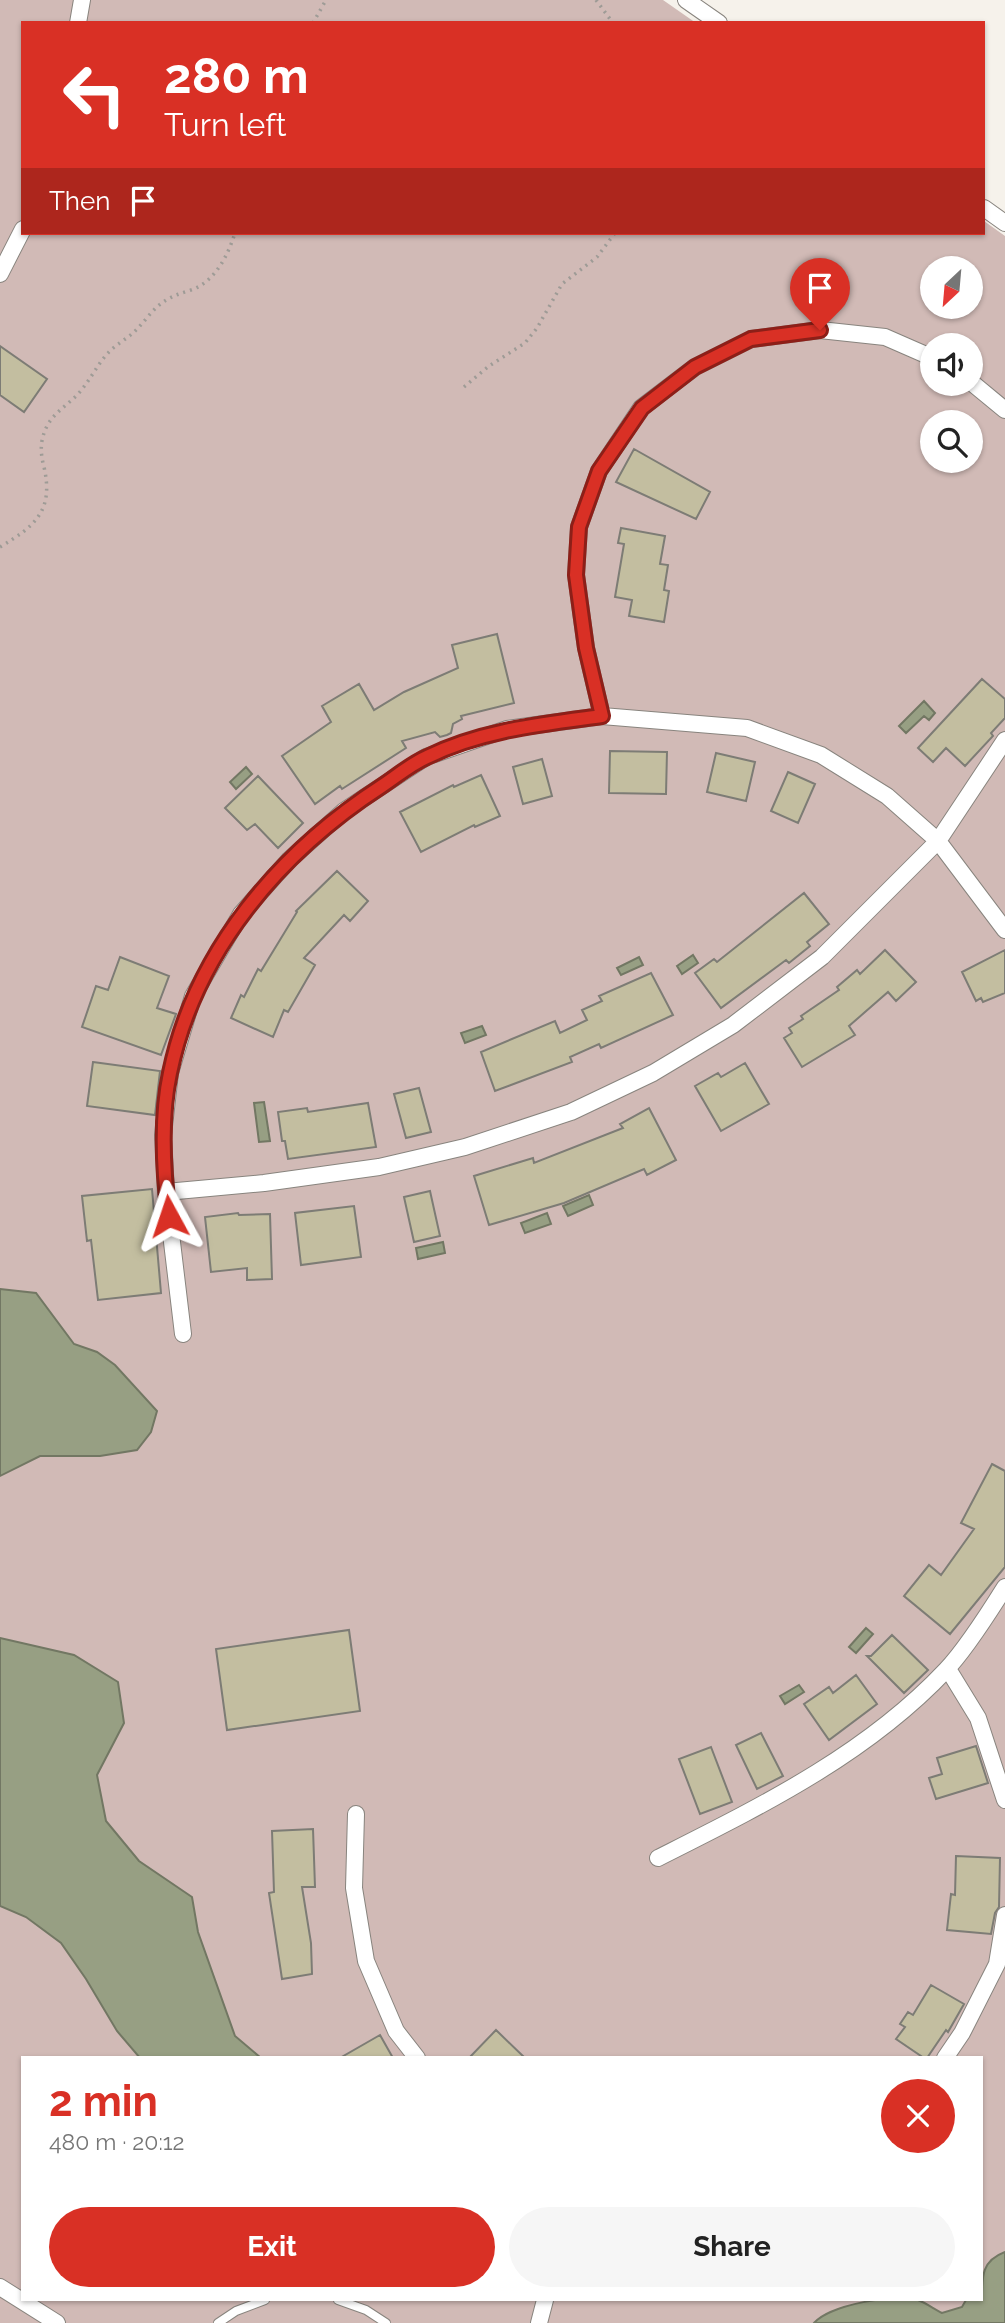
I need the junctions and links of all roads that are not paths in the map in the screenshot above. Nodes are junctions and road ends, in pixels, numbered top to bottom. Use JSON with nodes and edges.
{"nodes":[{"id":1,"x":82,"y":0,"type":"edge"},
{"id":2,"x":686,"y":0,"type":"edge"},
{"id":3,"x":78,"y":21,"type":"edge"},
{"id":4,"x":716,"y":21,"type":"edge"},
{"id":5,"x":985,"y":209,"type":"edge"},
{"id":6,"x":1005,"y":223,"type":"edge"},
{"id":7,"x":21,"y":233,"type":"edge"},
{"id":8,"x":0,"y":274,"type":"edge"},
{"id":9,"x":920,"y":352,"type":"edge"},
{"id":10,"x":983,"y":392,"type":"edge"},
{"id":11,"x":1005,"y":410,"type":"edge"},
{"id":12,"x":602,"y":716,"type":"junction"},
{"id":13,"x":1005,"y":740,"type":"edge"},
{"id":14,"x":938,"y":841,"type":"junction"},
{"id":15,"x":1005,"y":930,"type":"edge"},
{"id":16,"x":166,"y":1192,"type":"junction"},
{"id":17,"x":183,"y":1334,"type":"dead end"},
{"id":18,"x":1005,"y":1587,"type":"edge"},
{"id":19,"x":948,"y":1669,"type":"junction"},
{"id":20,"x":1005,"y":1800,"type":"edge"},
{"id":21,"x":356,"y":1814,"type":"dead end"},
{"id":22,"x":658,"y":1858,"type":"dead end"},
{"id":23,"x":1005,"y":1914,"type":"edge"},
{"id":24,"x":415,"y":2056,"type":"edge"},
{"id":25,"x":946,"y":2056,"type":"edge"},
{"id":26,"x":0,"y":2287,"type":"edge"},
{"id":27,"x":21,"y":2300,"type":"edge"},
{"id":28,"x":22,"y":2301,"type":"edge"},
{"id":29,"x":262,"y":2301,"type":"edge"},
{"id":30,"x":341,"y":2301,"type":"edge"},
{"id":31,"x":545,"y":2301,"type":"edge"},
{"id":32,"x":57,"y":2323,"type":"edge"},
{"id":33,"x":218,"y":2323,"type":"edge"},
{"id":34,"x":386,"y":2323,"type":"edge"},
{"id":35,"x":539,"y":2323,"type":"edge"}],
"edges":[{"from":1,"to":3,"type":"street"},
{"from":2,"to":4,"type":"street"},
{"from":5,"to":6,"type":"street"},
{"from":7,"to":8,"type":"street"},
{"from":9,"to":12,"type":"street"},
{"from":10,"to":11,"type":"street"},
{"from":12,"to":14,"type":"street"},
{"from":12,"to":16,"type":"street"},
{"from":13,"to":14,"type":"street"},
{"from":14,"to":15,"type":"street"},
{"from":14,"to":16,"type":"street"},
{"from":16,"to":17,"type":"street"},
{"from":18,"to":19,"type":"street"},
{"from":19,"to":20,"type":"street"},
{"from":19,"to":22,"type":"street"},
{"from":21,"to":24,"type":"street"},
{"from":23,"to":25,"type":"street"},
{"from":26,"to":27,"type":"street"},
{"from":28,"to":32,"type":"street"},
{"from":29,"to":33,"type":"lane"},
{"from":30,"to":34,"type":"lane"},
{"from":31,"to":35,"type":"street"}]}
